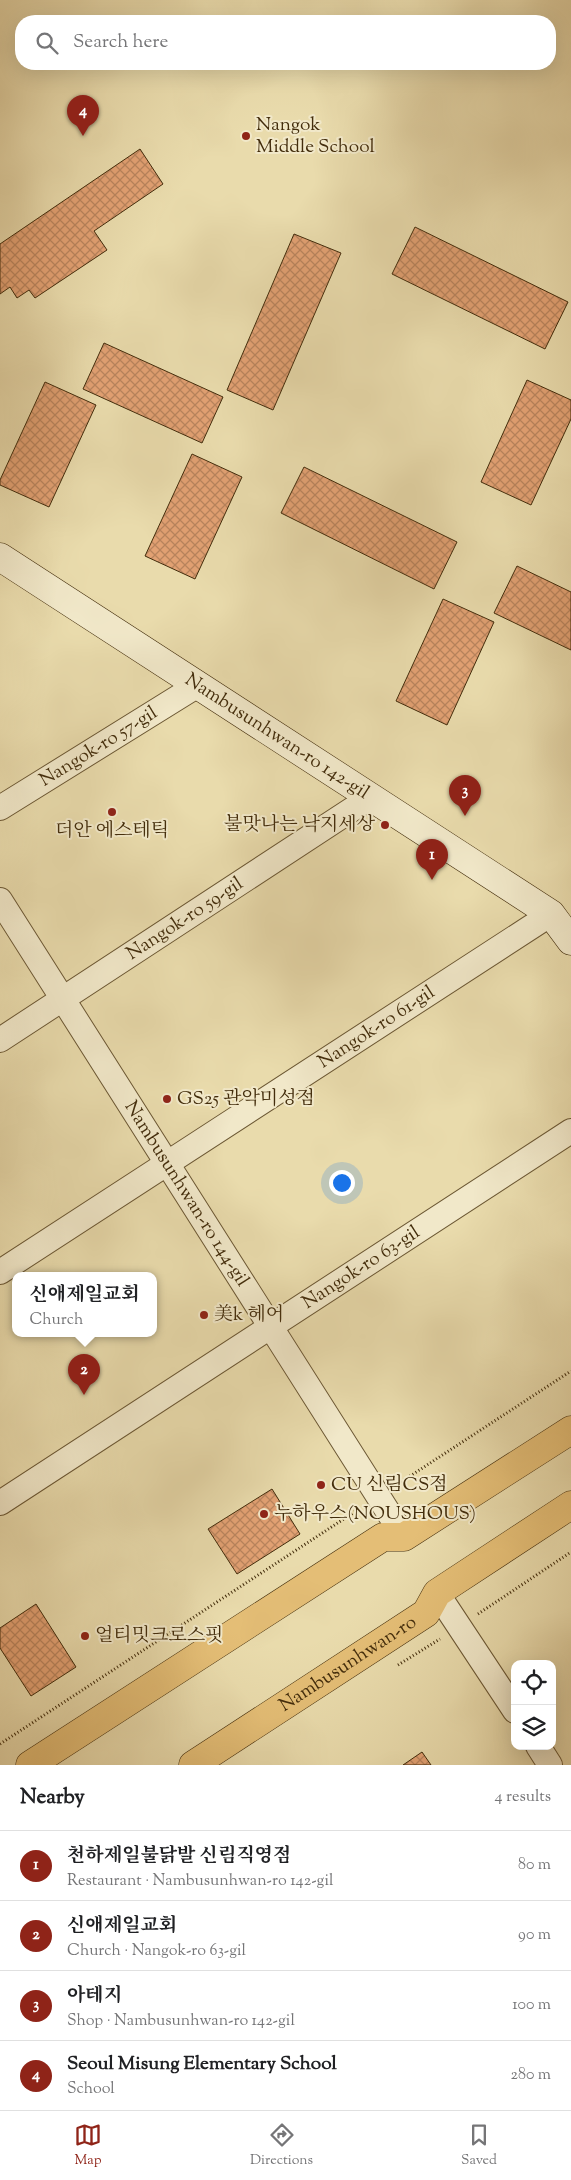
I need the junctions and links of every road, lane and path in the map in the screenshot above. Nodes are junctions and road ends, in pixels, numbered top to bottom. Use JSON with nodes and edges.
{"nodes":[{"id":1,"x":0,"y":557,"type":"edge"},
{"id":2,"x":198,"y":685,"type":"junction"},
{"id":3,"x":371,"y":797,"type":"junction"},
{"id":4,"x":0,"y":808,"type":"edge"},
{"id":5,"x":0,"y":900,"type":"edge"},
{"id":6,"x":552,"y":914,"type":"junction"},
{"id":7,"x":571,"y":941,"type":"edge"},
{"id":8,"x":63,"y":998,"type":"junction"},
{"id":9,"x":0,"y":1040,"type":"edge"},
{"id":10,"x":571,"y":1131,"type":"edge"},
{"id":11,"x":168,"y":1164,"type":"junction"},
{"id":12,"x":0,"y":1272,"type":"edge"},
{"id":13,"x":271,"y":1327,"type":"junction"},
{"id":14,"x":571,"y":1371,"type":"edge"},
{"id":15,"x":571,"y":1430,"type":"edge"},
{"id":16,"x":379,"y":1496,"type":"junction"},
{"id":17,"x":0,"y":1503,"type":"edge"},
{"id":18,"x":571,"y":1505,"type":"edge"},
{"id":19,"x":404,"y":1537,"type":"junction"},
{"id":20,"x":437,"y":1593,"type":"junction"},
{"id":21,"x":511,"y":1706,"type":"edge"},
{"id":22,"x":0,"y":1744,"type":"edge"},
{"id":23,"x":541,"y":1750,"type":"edge"},
{"id":24,"x":30,"y":1765,"type":"edge"},
{"id":25,"x":193,"y":1765,"type":"edge"},
{"id":26,"x":550,"y":1765,"type":"edge"}],
"edges":[{"from":1,"to":2,"type":"street","name":"Nambusunhwan-ro 142-gil"},
{"from":2,"to":3,"type":"street","name":"Nambusunhwan-ro 142-gil"},
{"from":2,"to":4,"type":"street","name":"Nangok-ro 57-gil"},
{"from":3,"to":6,"type":"street","name":"Nambusunhwan-ro 142-gil"},
{"from":3,"to":8,"type":"street","name":"Nangok-ro 59-gil"},
{"from":5,"to":8,"type":"street","name":"Nambusunhwan-ro 144-gil"},
{"from":6,"to":7,"type":"street","name":"Nambusunhwan-ro 142-gil"},
{"from":6,"to":11,"type":"street","name":"Nangok-ro 61-gil"},
{"from":8,"to":9,"type":"street","name":"Nangok-ro 59-gil"},
{"from":8,"to":11,"type":"street","name":"Nambusunhwan-ro 144-gil"},
{"from":10,"to":13,"type":"street","name":"Nangok-ro 63-gil"},
{"from":11,"to":12,"type":"street","name":"Nangok-ro 61-gil"},
{"from":11,"to":13,"type":"street","name":"Nambusunhwan-ro 144-gil"},
{"from":13,"to":16,"type":"street","name":"Nambusunhwan-ro 144-gil"},
{"from":13,"to":17,"type":"street","name":"Nangok-ro 63-gil"},
{"from":14,"to":16,"type":"path"},
{"from":15,"to":19,"type":"main road"},
{"from":16,"to":19,"type":"street","name":"Nambusunhwan-ro 144-gil"},
{"from":16,"to":22,"type":"path"},
{"from":18,"to":20,"type":"main road","name":"Nambusunhwan-ro"},
{"from":19,"to":24,"type":"main road"},
{"from":20,"to":21,"type":"street"},
{"from":20,"to":25,"type":"main road","name":"Nambusunhwan-ro"},
{"from":23,"to":26,"type":"street"}]}
